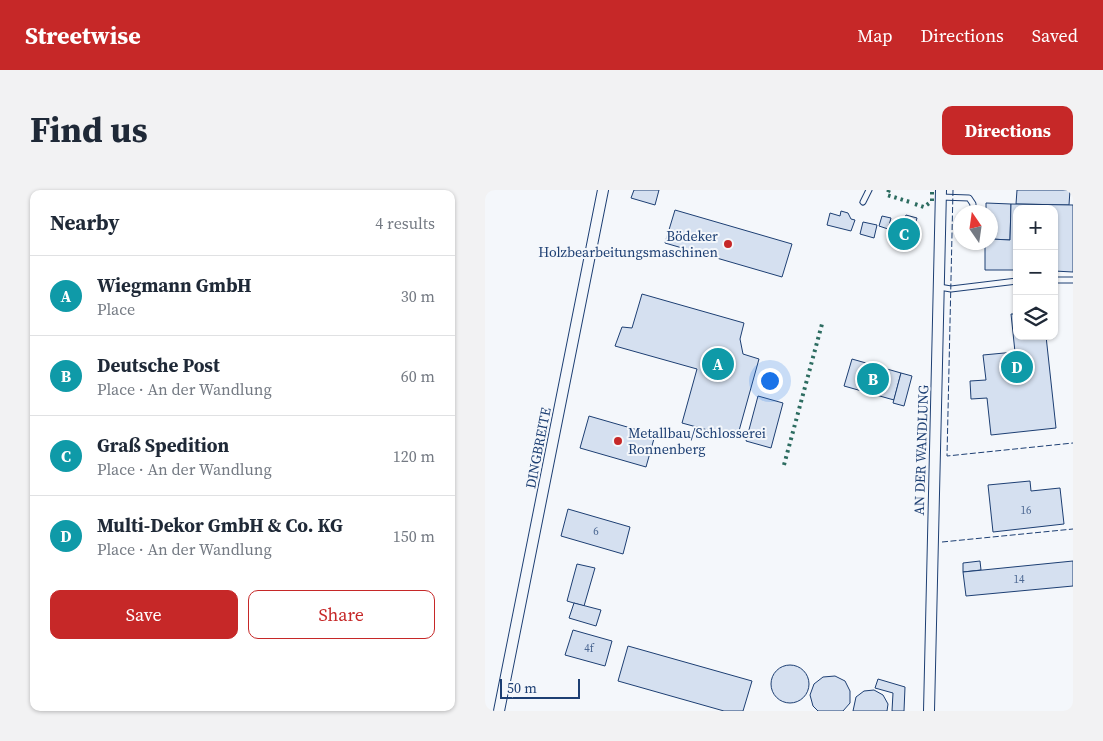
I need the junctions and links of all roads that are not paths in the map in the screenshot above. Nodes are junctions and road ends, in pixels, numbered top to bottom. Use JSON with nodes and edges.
{"nodes":[{"id":1,"x":603,"y":190,"type":"edge"},
{"id":2,"x":869,"y":190,"type":"edge"},
{"id":3,"x":941,"y":193,"type":"edge"},
{"id":4,"x":863,"y":202,"type":"dead end"},
{"id":5,"x":973,"y":205,"type":"edge"},
{"id":6,"x":1058,"y":280,"type":"edge"},
{"id":7,"x":1073,"y":280,"type":"edge"},
{"id":8,"x":1013,"y":281,"type":"edge"},
{"id":9,"x":939,"y":287,"type":"junction"},
{"id":10,"x":499,"y":711,"type":"edge"},
{"id":11,"x":929,"y":711,"type":"edge"}],
"edges":[{"from":1,"to":10,"type":"street","name":"DINGBREITE"},
{"from":2,"to":4,"type":"lane"},
{"from":3,"to":5,"type":"lane"},
{"from":3,"to":9,"type":"street","name":"AN DER WANDLUNG"},
{"from":6,"to":7,"type":"lane"},
{"from":8,"to":9,"type":"lane"},
{"from":9,"to":11,"type":"street","name":"AN DER WANDLUNG"}]}
